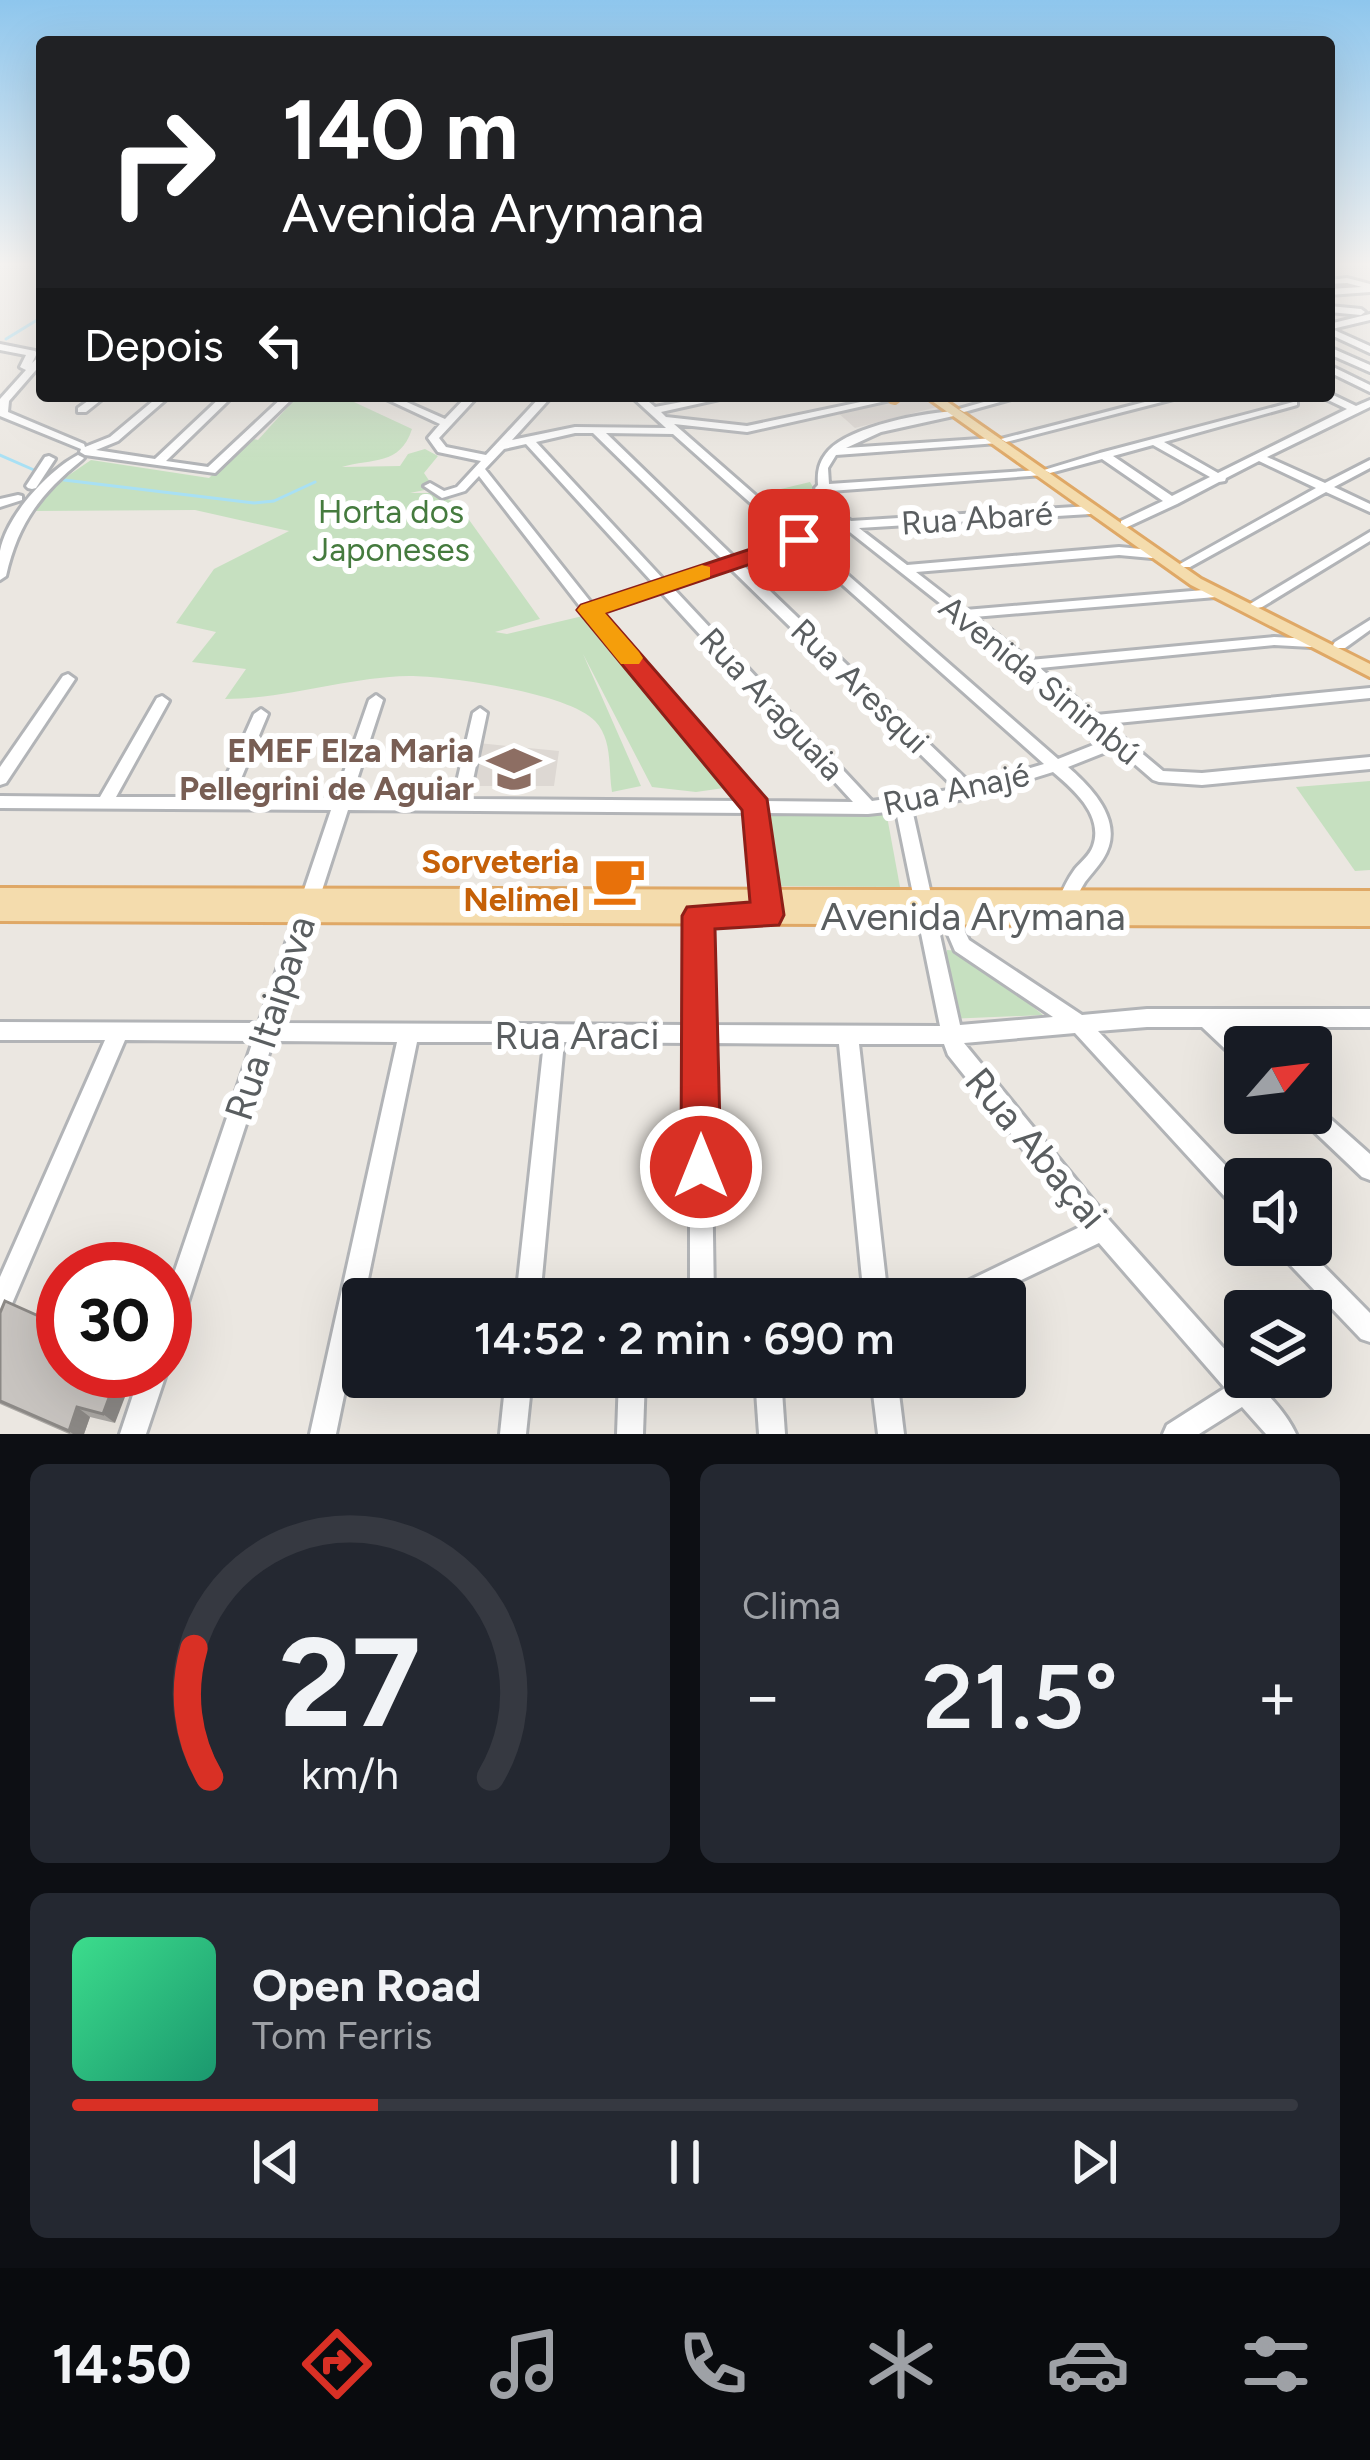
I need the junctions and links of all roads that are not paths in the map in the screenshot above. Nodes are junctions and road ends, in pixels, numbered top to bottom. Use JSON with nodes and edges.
{"nodes":[{"id":1,"x":1335,"y":332,"type":"edge"},
{"id":2,"x":0,"y":345,"type":"edge"},
{"id":3,"x":36,"y":347,"type":"edge"},
{"id":4,"x":1370,"y":350,"type":"edge"},
{"id":5,"x":1335,"y":353,"type":"edge"},
{"id":6,"x":36,"y":363,"type":"edge"},
{"id":7,"x":1370,"y":369,"type":"edge"},
{"id":8,"x":1335,"y":376,"type":"edge"},
{"id":9,"x":22,"y":382,"type":"junction"},
{"id":10,"x":36,"y":383,"type":"edge"},
{"id":11,"x":1370,"y":396,"type":"edge"},
{"id":12,"x":0,"y":397,"type":"edge"},
{"id":13,"x":1335,"y":399,"type":"edge"},
{"id":14,"x":93,"y":402,"type":"edge"},
{"id":15,"x":156,"y":402,"type":"edge"},
{"id":16,"x":222,"y":402,"type":"edge"},
{"id":17,"x":284,"y":402,"type":"edge"},
{"id":18,"x":398,"y":402,"type":"edge"},
{"id":19,"x":416,"y":402,"type":"edge"},
{"id":20,"x":466,"y":402,"type":"edge"},
{"id":21,"x":541,"y":402,"type":"edge"},
{"id":22,"x":643,"y":402,"type":"edge"},
{"id":23,"x":706,"y":402,"type":"edge"},
{"id":24,"x":875,"y":402,"type":"edge"},
{"id":25,"x":942,"y":402,"type":"edge"},
{"id":26,"x":951,"y":402,"type":"edge"},
{"id":27,"x":994,"y":402,"type":"edge"},
{"id":28,"x":1155,"y":402,"type":"edge"},
{"id":29,"x":1292,"y":403,"type":"joint"},
{"id":30,"x":409,"y":408,"type":"junction"},
{"id":31,"x":1355,"y":409,"type":"junction"},
{"id":32,"x":82,"y":410,"type":"dead end"},
{"id":33,"x":959,"y":411,"type":"junction"},
{"id":34,"x":657,"y":415,"type":"junction"},
{"id":35,"x":0,"y":421,"type":"edge"},
{"id":36,"x":1325,"y":421,"type":"junction"},
{"id":37,"x":444,"y":422,"type":"junction"},
{"id":38,"x":596,"y":429,"type":"junction"},
{"id":39,"x":673,"y":431,"type":"junction"},
{"id":40,"x":650,"y":432,"type":"junction"},
{"id":41,"x":860,"y":435,"type":"junction"},
{"id":42,"x":1000,"y":440,"type":"junction"},
{"id":43,"x":530,"y":442,"type":"junction"},
{"id":44,"x":1156,"y":442,"type":"junction"},
{"id":45,"x":501,"y":446,"type":"junction"},
{"id":46,"x":687,"y":446,"type":"junction"},
{"id":47,"x":876,"y":449,"type":"junction"},
{"id":48,"x":82,"y":452,"type":"junction"},
{"id":49,"x":830,"y":452,"type":"junction"},
{"id":50,"x":1104,"y":455,"type":"junction"},
{"id":51,"x":48,"y":458,"type":"junction"},
{"id":52,"x":1262,"y":458,"type":"junction"},
{"id":53,"x":1370,"y":463,"type":"edge"},
{"id":54,"x":157,"y":464,"type":"junction"},
{"id":55,"x":484,"y":465,"type":"junction"},
{"id":56,"x":1044,"y":471,"type":"junction"},
{"id":57,"x":1221,"y":479,"type":"junction"},
{"id":58,"x":430,"y":486,"type":"dead end"},
{"id":59,"x":1327,"y":487,"type":"junction"},
{"id":60,"x":821,"y":488,"type":"junction"},
{"id":61,"x":18,"y":498,"type":"junction"},
{"id":62,"x":0,"y":502,"type":"edge"},
{"id":63,"x":1173,"y":502,"type":"junction"},
{"id":64,"x":1370,"y":508,"type":"edge"},
{"id":65,"x":1090,"y":510,"type":"junction"},
{"id":66,"x":846,"y":525,"type":"junction"},
{"id":67,"x":0,"y":532,"type":"edge"},
{"id":68,"x":1123,"y":536,"type":"junction"},
{"id":69,"x":1370,"y":536,"type":"edge"},
{"id":70,"x":799,"y":540,"type":"junction"},
{"id":71,"x":731,"y":563,"type":"junction"},
{"id":72,"x":1186,"y":565,"type":"junction"},
{"id":73,"x":903,"y":569,"type":"junction"},
{"id":74,"x":0,"y":576,"type":"edge"},
{"id":75,"x":663,"y":586,"type":"junction"},
{"id":76,"x":1191,"y":588,"type":"junction"},
{"id":77,"x":1257,"y":604,"type":"junction"},
{"id":78,"x":590,"y":610,"type":"junction"},
{"id":79,"x":962,"y":614,"type":"junction"},
{"id":80,"x":1370,"y":624,"type":"edge"},
{"id":81,"x":1278,"y":635,"type":"junction"},
{"id":82,"x":1340,"y":645,"type":"junction"},
{"id":83,"x":1370,"y":660,"type":"edge"},
{"id":84,"x":1027,"y":665,"type":"junction"},
{"id":85,"x":1370,"y":671,"type":"edge"},
{"id":86,"x":68,"y":679,"type":"dead end"},
{"id":87,"x":1370,"y":694,"type":"edge"},
{"id":88,"x":376,"y":700,"type":"dead end"},
{"id":89,"x":162,"y":701,"type":"dead end"},
{"id":90,"x":480,"y":713,"type":"dead end"},
{"id":91,"x":261,"y":714,"type":"dead end"},
{"id":92,"x":1094,"y":720,"type":"junction"},
{"id":93,"x":1115,"y":742,"type":"junction"},
{"id":94,"x":1370,"y":763,"type":"edge"},
{"id":95,"x":1055,"y":767,"type":"junction"},
{"id":96,"x":0,"y":779,"type":"edge"},
{"id":97,"x":969,"y":792,"type":"junction"},
{"id":98,"x":0,"y":802,"type":"edge"},
{"id":99,"x":104,"y":802,"type":"junction"},
{"id":100,"x":223,"y":802,"type":"junction"},
{"id":101,"x":342,"y":802,"type":"junction"},
{"id":102,"x":460,"y":804,"type":"junction"},
{"id":103,"x":903,"y":806,"type":"junction"},
{"id":104,"x":757,"y":807,"type":"junction"},
{"id":105,"x":868,"y":808,"type":"junction"},
{"id":106,"x":0,"y":896,"type":"edge"},
{"id":107,"x":306,"y":905,"type":"junction"},
{"id":108,"x":699,"y":907,"type":"junction"},
{"id":109,"x":767,"y":907,"type":"junction"},
{"id":110,"x":922,"y":908,"type":"junction"},
{"id":111,"x":1067,"y":908,"type":"junction"},
{"id":112,"x":0,"y":912,"type":"edge"},
{"id":113,"x":1368,"y":914,"type":"edge"},
{"id":114,"x":950,"y":916,"type":"junction"},
{"id":115,"x":962,"y":945,"type":"junction"},
{"id":116,"x":931,"y":950,"type":"junction"},
{"id":117,"x":1206,"y":1018,"type":"junction"},
{"id":118,"x":1361,"y":1018,"type":"edge"},
{"id":119,"x":1078,"y":1023,"type":"junction"},
{"id":120,"x":0,"y":1031,"type":"edge"},
{"id":121,"x":266,"y":1031,"type":"junction"},
{"id":122,"x":1370,"y":1032,"type":"edge"},
{"id":123,"x":118,"y":1033,"type":"junction"},
{"id":124,"x":410,"y":1034,"type":"junction"},
{"id":125,"x":555,"y":1034,"type":"junction"},
{"id":126,"x":701,"y":1035,"type":"junction"},
{"id":127,"x":848,"y":1035,"type":"junction"},
{"id":128,"x":949,"y":1035,"type":"junction"},
{"id":129,"x":1224,"y":1035,"type":"edge"},
{"id":130,"x":1332,"y":1134,"type":"edge"},
{"id":131,"x":1370,"y":1169,"type":"edge"},
{"id":132,"x":1224,"y":1179,"type":"edge"},
{"id":133,"x":1102,"y":1229,"type":"junction"},
{"id":134,"x":192,"y":1254,"type":"edge"},
{"id":135,"x":1308,"y":1266,"type":"edge"},
{"id":136,"x":529,"y":1278,"type":"edge"},
{"id":137,"x":702,"y":1278,"type":"edge"},
{"id":138,"x":874,"y":1278,"type":"edge"},
{"id":139,"x":1000,"y":1278,"type":"edge"},
{"id":140,"x":0,"y":1305,"type":"edge"},
{"id":141,"x":1370,"y":1330,"type":"edge"},
{"id":142,"x":1224,"y":1366,"type":"edge"},
{"id":143,"x":145,"y":1398,"type":"edge"},
{"id":144,"x":517,"y":1398,"type":"edge"},
{"id":145,"x":631,"y":1398,"type":"edge"},
{"id":146,"x":769,"y":1398,"type":"edge"},
{"id":147,"x":887,"y":1398,"type":"edge"},
{"id":148,"x":1233,"y":1398,"type":"edge"},
{"id":149,"x":1252,"y":1398,"type":"edge"},
{"id":150,"x":133,"y":1434,"type":"edge"},
{"id":151,"x":323,"y":1434,"type":"edge"},
{"id":152,"x":513,"y":1434,"type":"edge"},
{"id":153,"x":630,"y":1434,"type":"edge"},
{"id":154,"x":772,"y":1434,"type":"edge"},
{"id":155,"x":892,"y":1434,"type":"edge"},
{"id":156,"x":1177,"y":1434,"type":"edge"},
{"id":157,"x":1282,"y":1434,"type":"edge"}],
"edges":[{"from":1,"to":4,"type":"street"},
{"from":2,"to":3,"type":"street"},
{"from":2,"to":12,"type":"street"},
{"from":5,"to":7,"type":"street"},
{"from":6,"to":9,"type":"street"},
{"from":8,"to":11,"type":"street"},
{"from":9,"to":10,"type":"street"},
{"from":9,"to":48,"type":"street"},
{"from":11,"to":31,"type":"street"},
{"from":13,"to":31,"type":"street"},
{"from":14,"to":32,"type":"street"},
{"from":15,"to":48,"type":"street"},
{"from":16,"to":54,"type":"street"},
{"from":17,"to":54,"type":"street"},
{"from":18,"to":30,"type":"street"},
{"from":19,"to":30,"type":"street"},
{"from":20,"to":37,"type":"street"},
{"from":21,"to":45,"type":"street"},
{"from":22,"to":34,"type":"street"},
{"from":23,"to":34,"type":"street"},
{"from":24,"to":34,"type":"street"},
{"from":25,"to":33,"type":"main road"},
{"from":26,"to":33,"type":"main road"},
{"from":27,"to":33,"type":"street"},
{"from":28,"to":42,"type":"street"},
{"from":29,"to":36,"type":"street"},
{"from":29,"to":44,"type":"street"},
{"from":30,"to":37,"type":"street"},
{"from":31,"to":36,"type":"street"},
{"from":33,"to":41,"type":"street"},
{"from":33,"to":42,"type":"main road"},
{"from":34,"to":39,"type":"street"},
{"from":35,"to":51,"type":"street"},
{"from":36,"to":52,"type":"street"},
{"from":37,"to":55,"type":"street"},
{"from":38,"to":40,"type":"street"},
{"from":38,"to":43,"type":"street"},
{"from":38,"to":71,"type":"street","name":"Rua Aresqui"},
{"from":39,"to":40,"type":"street"},
{"from":39,"to":46,"type":"street"},
{"from":40,"to":46,"type":"street"},
{"from":41,"to":47,"type":"street"},
{"from":41,"to":49,"type":"street"},
{"from":42,"to":47,"type":"street"},
{"from":42,"to":56,"type":"main road"},
{"from":43,"to":45,"type":"street"},
{"from":43,"to":75,"type":"street","name":"Rua Araguaia"},
{"from":44,"to":50,"type":"street"},
{"from":44,"to":57,"type":"street"},
{"from":45,"to":55,"type":"street"},
{"from":46,"to":70,"type":"street"},
{"from":47,"to":49,"type":"street"},
{"from":48,"to":51,"type":"street"},
{"from":48,"to":54,"type":"street"},
{"from":48,"to":74,"type":"street"},
{"from":49,"to":60,"type":"street"},
{"from":50,"to":56,"type":"street"},
{"from":50,"to":63,"type":"street"},
{"from":51,"to":61,"type":"street"},
{"from":52,"to":57,"type":"street"},
{"from":52,"to":59,"type":"street"},
{"from":53,"to":59,"type":"street"},
{"from":55,"to":58,"type":"street"},
{"from":55,"to":78,"type":"street"},
{"from":56,"to":60,"type":"street"},
{"from":56,"to":65,"type":"main road"},
{"from":56,"to":68,"type":"main road"},
{"from":57,"to":63,"type":"street"},
{"from":59,"to":64,"type":"street"},
{"from":59,"to":72,"type":"street"},
{"from":60,"to":66,"type":"street","name":"Avenida Sinimbú"},
{"from":61,"to":62,"type":"street"},
{"from":61,"to":67,"type":"street"},
{"from":63,"to":68,"type":"street"},
{"from":65,"to":66,"type":"street","name":"Rua Abaré"},
{"from":65,"to":68,"type":"main road"},
{"from":66,"to":70,"type":"street","name":"Rua Abaré"},
{"from":66,"to":73,"type":"street","name":"Avenida Sinimbú"},
{"from":68,"to":72,"type":"main road"},
{"from":68,"to":73,"type":"street"},
{"from":68,"to":76,"type":"main road"},
{"from":69,"to":77,"type":"street"},
{"from":70,"to":71,"type":"street","name":"Rua Abaré"},
{"from":70,"to":95,"type":"street"},
{"from":71,"to":75,"type":"street","name":"Rua Abaré"},
{"from":71,"to":97,"type":"street","name":"Rua Aresqui"},
{"from":72,"to":77,"type":"main road"},
{"from":73,"to":79,"type":"street","name":"Avenida Sinimbú"},
{"from":75,"to":78,"type":"street","name":"Rua Abaré"},
{"from":75,"to":105,"type":"street","name":"Rua Araguaia"},
{"from":76,"to":79,"type":"street"},
{"from":76,"to":81,"type":"main road"},
{"from":77,"to":82,"type":"main road"},
{"from":78,"to":104,"type":"street"},
{"from":79,"to":84,"type":"street","name":"Avenida Sinimbú"},
{"from":80,"to":82,"type":"street"},
{"from":81,"to":84,"type":"street"},
{"from":81,"to":85,"type":"main road"},
{"from":82,"to":83,"type":"main road"},
{"from":84,"to":92,"type":"street","name":"Avenida Sinimbú"},
{"from":86,"to":96,"type":"street"},
{"from":87,"to":92,"type":"street"},
{"from":88,"to":101,"type":"street","name":"Rua Itaipava"},
{"from":89,"to":99,"type":"street"},
{"from":90,"to":102,"type":"street"},
{"from":91,"to":100,"type":"street"},
{"from":92,"to":93,"type":"street","name":"Avenida Sinimbú"},
{"from":93,"to":94,"type":"street","name":"Avenida Sinimbú"},
{"from":93,"to":95,"type":"street","name":"Rua Anajé"},
{"from":95,"to":97,"type":"street","name":"Rua Anajé"},
{"from":95,"to":111,"type":"street"},
{"from":97,"to":103,"type":"street","name":"Rua Anajé"},
{"from":98,"to":99,"type":"street","name":"Rua Anajé"},
{"from":99,"to":100,"type":"street","name":"Rua Anajé"},
{"from":100,"to":101,"type":"street","name":"Rua Anajé"},
{"from":101,"to":102,"type":"street","name":"Rua Anajé"},
{"from":101,"to":107,"type":"street","name":"Rua Itaipava"},
{"from":102,"to":104,"type":"street","name":"Rua Anajé"},
{"from":103,"to":105,"type":"street","name":"Rua Anajé"},
{"from":103,"to":110,"type":"street","name":"Rua Abaçai"},
{"from":104,"to":105,"type":"street","name":"Rua Anajé"},
{"from":104,"to":109,"type":"street"},
{"from":106,"to":107,"type":"main road","name":"Avenida Arymana"},
{"from":107,"to":108,"type":"main road","name":"Avenida Arymana"},
{"from":107,"to":112,"type":"main road","name":"Avenida Arymana"},
{"from":107,"to":121,"type":"street","name":"Rua Itaipava"},
{"from":108,"to":109,"type":"main road","name":"Avenida Arymana"},
{"from":108,"to":126,"type":"street"},
{"from":109,"to":110,"type":"main road","name":"Avenida Arymana"},
{"from":110,"to":111,"type":"main road","name":"Avenida Arymana"},
{"from":110,"to":114,"type":"main road","name":"Avenida Arymana"},
{"from":110,"to":116,"type":"street","name":"Rua Abaçai"},
{"from":111,"to":113,"type":"main road","name":"Avenida Arymana"},
{"from":111,"to":113,"type":"main road","name":"Avenida Arymana"},
{"from":111,"to":114,"type":"main road","name":"Avenida Arymana"},
{"from":114,"to":115,"type":"street"},
{"from":115,"to":116,"type":"street"},
{"from":115,"to":119,"type":"street"},
{"from":116,"to":128,"type":"street","name":"Rua Abaçai"},
{"from":117,"to":118,"type":"street","name":"Rua Araci"},
{"from":117,"to":119,"type":"street","name":"Rua Araci"},
{"from":117,"to":129,"type":"street"},
{"from":118,"to":122,"type":"street"},
{"from":119,"to":128,"type":"street","name":"Rua Araci"},
{"from":119,"to":132,"type":"street"},
{"from":120,"to":123,"type":"street","name":"Rua Araci"},
{"from":121,"to":123,"type":"street","name":"Rua Araci"},
{"from":121,"to":124,"type":"street","name":"Rua Araci"},
{"from":121,"to":134,"type":"street","name":"Rua Itaipava"},
{"from":123,"to":140,"type":"street"},
{"from":124,"to":125,"type":"street","name":"Rua Araci"},
{"from":124,"to":151,"type":"street"},
{"from":125,"to":126,"type":"street","name":"Rua Araci"},
{"from":125,"to":136,"type":"street"},
{"from":126,"to":127,"type":"street","name":"Rua Araci"},
{"from":126,"to":137,"type":"street"},
{"from":127,"to":128,"type":"street","name":"Rua Araci"},
{"from":127,"to":138,"type":"street"},
{"from":128,"to":133,"type":"street","name":"Rua Abaçai"},
{"from":130,"to":131,"type":"street"},
{"from":133,"to":139,"type":"street"},
{"from":133,"to":142,"type":"street","name":"Rua Abaçai"},
{"from":135,"to":141,"type":"street"},
{"from":143,"to":150,"type":"street"},
{"from":144,"to":152,"type":"street"},
{"from":145,"to":153,"type":"street"},
{"from":146,"to":154,"type":"street"},
{"from":147,"to":155,"type":"street"},
{"from":148,"to":156,"type":"street"},
{"from":149,"to":157,"type":"street","name":"Rua Abaçai"}]}
